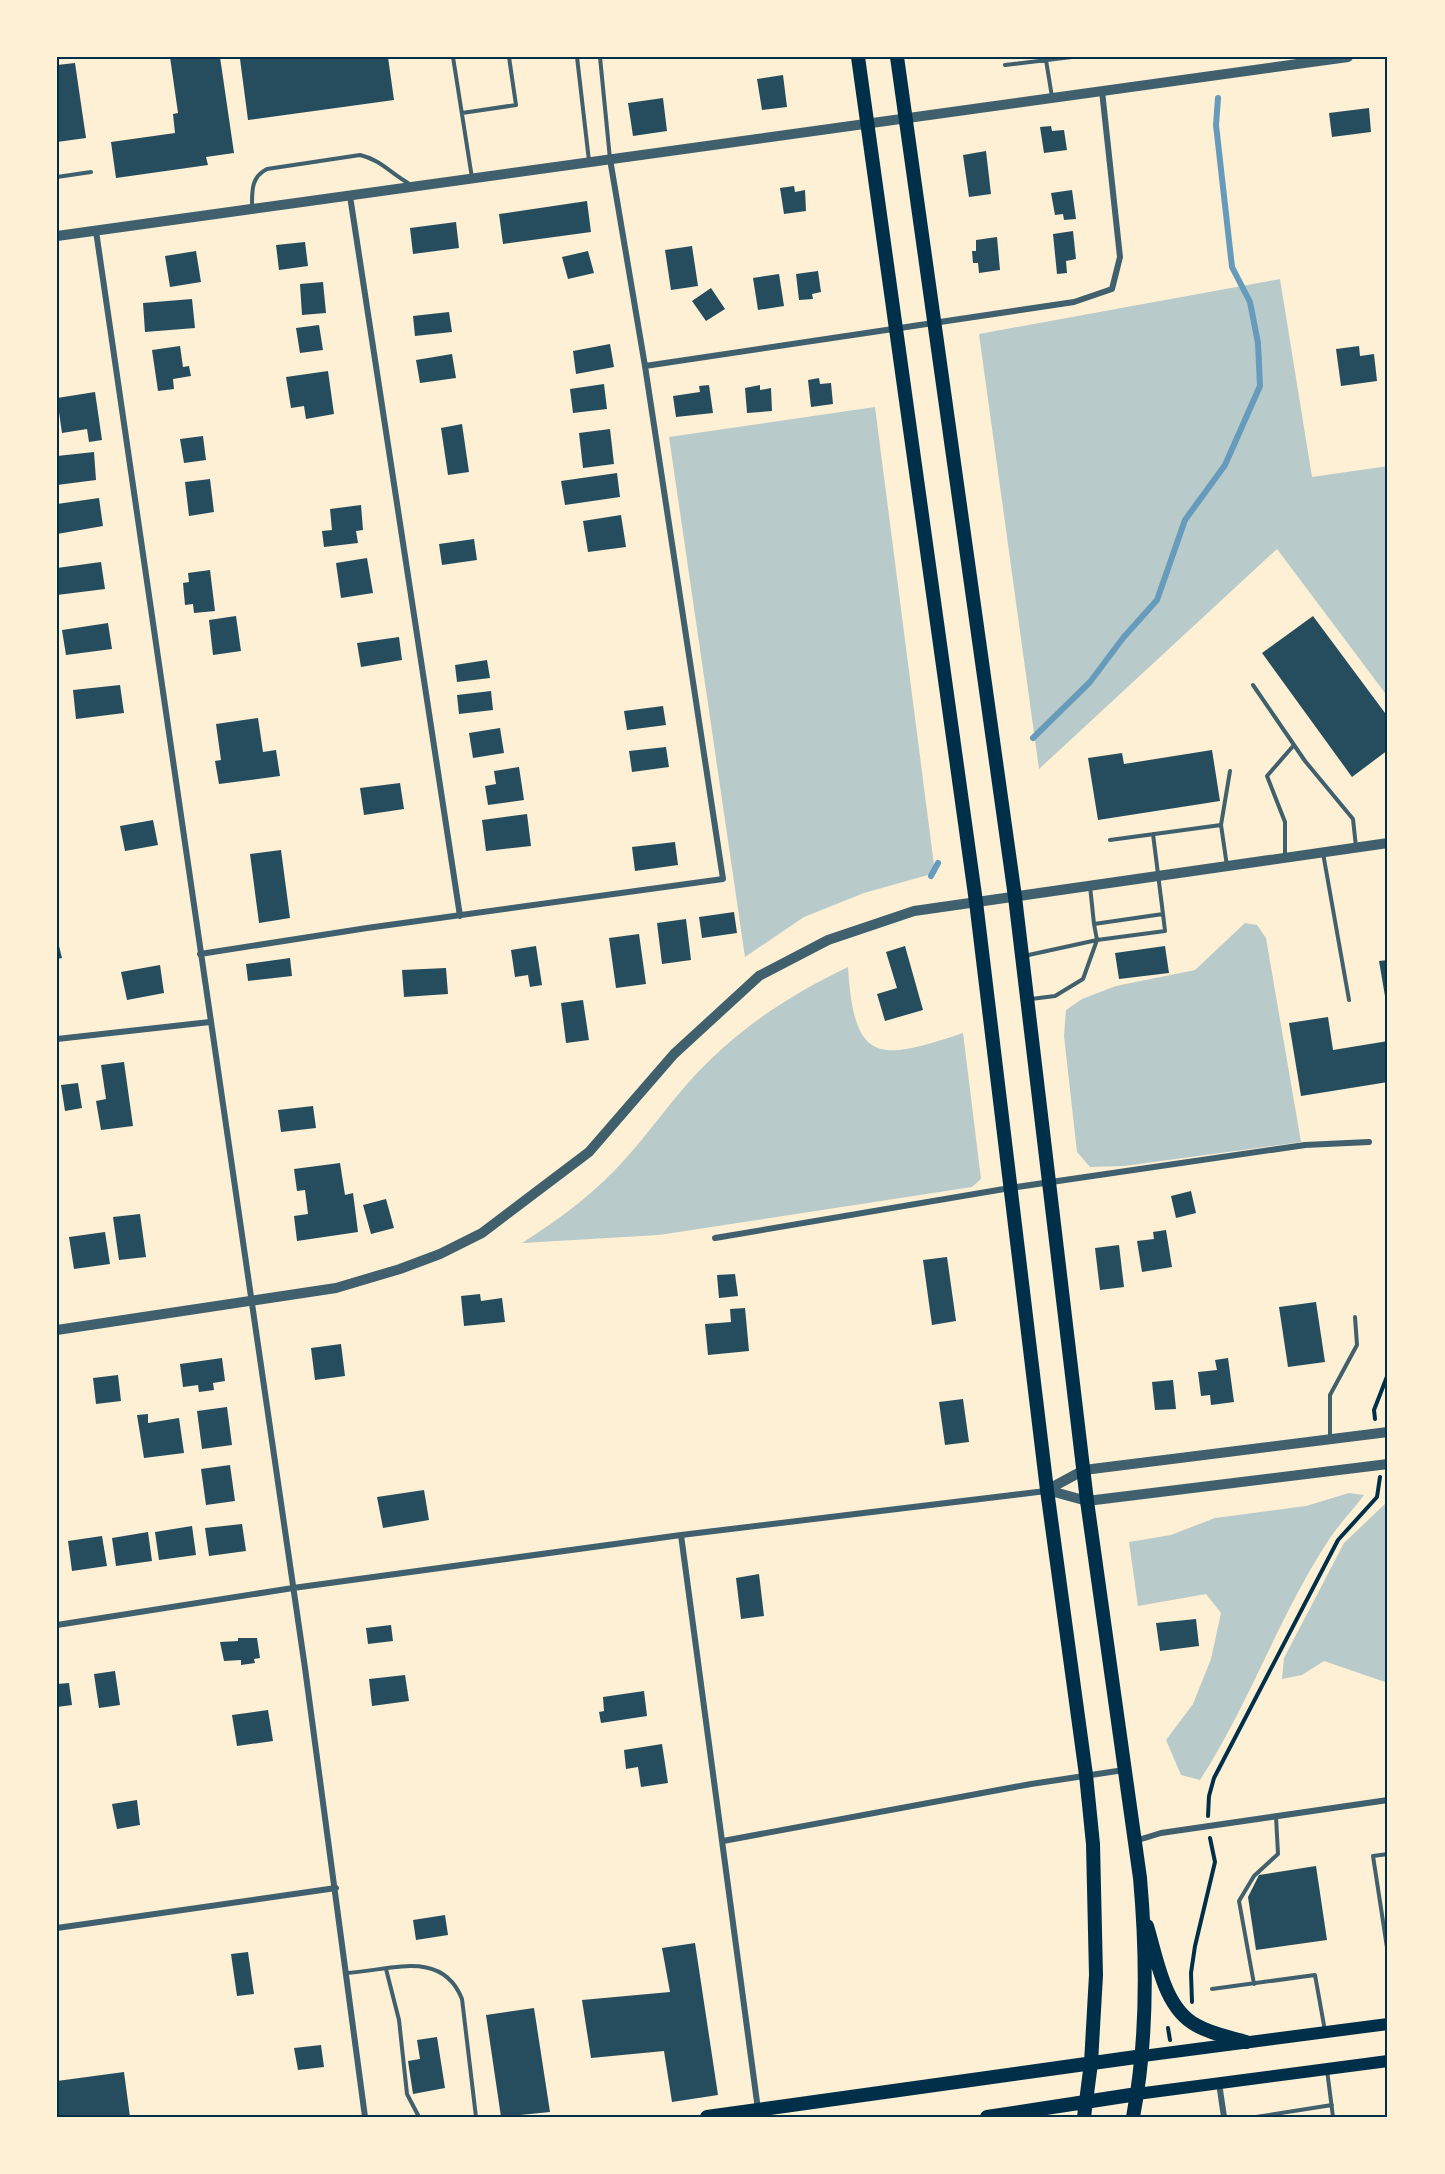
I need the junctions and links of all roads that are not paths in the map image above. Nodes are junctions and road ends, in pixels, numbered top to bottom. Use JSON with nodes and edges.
{"nodes":[{"id":1,"x":453,"y":57,"type":"edge"},
{"id":2,"x":509,"y":57,"type":"edge"},
{"id":3,"x":577,"y":57,"type":"edge"},
{"id":4,"x":600,"y":57,"type":"edge"},
{"id":5,"x":858,"y":57,"type":"edge"},
{"id":6,"x":897,"y":57,"type":"edge"},
{"id":7,"x":1072,"y":57,"type":"edge"},
{"id":8,"x":1348,"y":57,"type":"edge"},
{"id":9,"x":1046,"y":60,"type":"junction"},
{"id":10,"x":1005,"y":65,"type":"dead end"},
{"id":11,"x":1102,"y":91,"type":"junction"},
{"id":12,"x":1052,"y":98,"type":"junction"},
{"id":13,"x":462,"y":113,"type":"junction"},
{"id":14,"x":906,"y":117,"type":"junction"},
{"id":15,"x":867,"y":123,"type":"junction"},
{"id":16,"x":610,"y":159,"type":"junction"},
{"id":17,"x":589,"y":162,"type":"junction"},
{"id":18,"x":91,"y":172,"type":"dead end"},
{"id":19,"x":57,"y":177,"type":"edge"},
{"id":20,"x":472,"y":179,"type":"junction"},
{"id":21,"x":414,"y":187,"type":"junction"},
{"id":22,"x":350,"y":196,"type":"junction"},
{"id":23,"x":252,"y":209,"type":"junction"},
{"id":24,"x":96,"y":231,"type":"junction"},
{"id":25,"x":57,"y":236,"type":"edge"},
{"id":26,"x":935,"y":323,"type":"junction"},
{"id":27,"x":896,"y":328,"type":"junction"},
{"id":28,"x":645,"y":366,"type":"junction"},
{"id":29,"x":1253,"y":685,"type":"dead end"},
{"id":30,"x":1294,"y":745,"type":"junction"},
{"id":31,"x":1230,"y":771,"type":"dead end"},
{"id":32,"x":1221,"y":825,"type":"junction"},
{"id":33,"x":1153,"y":834,"type":"junction"},
{"id":34,"x":1110,"y":840,"type":"dead end"},
{"id":35,"x":1388,"y":843,"type":"edge"},
{"id":36,"x":1356,"y":848,"type":"junction"},
{"id":37,"x":1323,"y":852,"type":"junction"},
{"id":38,"x":1285,"y":858,"type":"junction"},
{"id":39,"x":1227,"y":866,"type":"junction"},
{"id":40,"x":1159,"y":876,"type":"junction"},
{"id":41,"x":1090,"y":886,"type":"junction"},
{"id":42,"x":1015,"y":897,"type":"junction"},
{"id":43,"x":976,"y":902,"type":"junction"},
{"id":44,"x":1163,"y":914,"type":"junction"},
{"id":45,"x":460,"y":916,"type":"junction"},
{"id":46,"x":1094,"y":924,"type":"junction"},
{"id":47,"x":1097,"y":940,"type":"junction"},
{"id":48,"x":200,"y":954,"type":"junction"},
{"id":49,"x":1022,"y":956,"type":"junction"},
{"id":50,"x":1028,"y":999,"type":"junction"},
{"id":51,"x":1349,"y":1000,"type":"dead end"},
{"id":52,"x":210,"y":1022,"type":"junction"},
{"id":53,"x":57,"y":1039,"type":"edge"},
{"id":54,"x":1369,"y":1142,"type":"dead end"},
{"id":55,"x":1049,"y":1182,"type":"junction"},
{"id":56,"x":1010,"y":1188,"type":"junction"},
{"id":57,"x":715,"y":1238,"type":"dead end"},
{"id":58,"x":251,"y":1302,"type":"junction"},
{"id":59,"x":1355,"y":1317,"type":"dead end"},
{"id":60,"x":57,"y":1330,"type":"edge"},
{"id":61,"x":1388,"y":1432,"type":"edge"},
{"id":62,"x":1330,"y":1439,"type":"junction"},
{"id":63,"x":1388,"y":1464,"type":"edge"},
{"id":64,"x":1084,"y":1470,"type":"junction"},
{"id":65,"x":1047,"y":1491,"type":"junction"},
{"id":66,"x":1087,"y":1501,"type":"junction"},
{"id":67,"x":681,"y":1535,"type":"junction"},
{"id":68,"x":293,"y":1588,"type":"junction"},
{"id":69,"x":57,"y":1625,"type":"edge"},
{"id":70,"x":1125,"y":1769,"type":"junction"},
{"id":71,"x":1086,"y":1775,"type":"junction"},
{"id":72,"x":1388,"y":1800,"type":"edge"},
{"id":73,"x":1276,"y":1817,"type":"junction"},
{"id":74,"x":1136,"y":1841,"type":"junction"},
{"id":75,"x":723,"y":1842,"type":"junction"},
{"id":76,"x":1388,"y":1854,"type":"edge"},
{"id":77,"x":336,"y":1888,"type":"junction"},
{"id":78,"x":1143,"y":1913,"type":"junction"},
{"id":79,"x":57,"y":1928,"type":"edge"},
{"id":80,"x":1388,"y":1954,"type":"edge"},
{"id":81,"x":386,"y":1970,"type":"junction"},
{"id":82,"x":346,"y":1973,"type":"junction"},
{"id":83,"x":1254,"y":1984,"type":"junction"},
{"id":84,"x":1212,"y":1989,"type":"dead end"},
{"id":85,"x":1388,"y":2024,"type":"edge"},
{"id":86,"x":1325,"y":2032,"type":"junction"},
{"id":87,"x":1246,"y":2042,"type":"junction"},
{"id":88,"x":1143,"y":2056,"type":"junction"},
{"id":89,"x":1388,"y":2061,"type":"edge"},
{"id":90,"x":1091,"y":2063,"type":"junction"},
{"id":91,"x":1326,"y":2069,"type":"junction"},
{"id":92,"x":1219,"y":2082,"type":"junction"},
{"id":93,"x":1137,"y":2094,"type":"junction"},
{"id":94,"x":1087,"y":2102,"type":"junction"},
{"id":95,"x":1332,"y":2105,"type":"junction"},
{"id":96,"x":758,"y":2113,"type":"edge"},
{"id":97,"x":364,"y":2117,"type":"edge"},
{"id":98,"x":419,"y":2117,"type":"edge"},
{"id":99,"x":476,"y":2117,"type":"edge"},
{"id":100,"x":707,"y":2117,"type":"edge"},
{"id":101,"x":987,"y":2117,"type":"edge"},
{"id":102,"x":1084,"y":2117,"type":"edge"},
{"id":103,"x":1133,"y":2117,"type":"edge"},
{"id":104,"x":1224,"y":2117,"type":"edge"},
{"id":105,"x":1256,"y":2117,"type":"edge"},
{"id":106,"x":1334,"y":2117,"type":"edge"}],
"edges":[{"from":1,"to":13,"type":"lane"},
{"from":2,"to":13,"type":"lane"},
{"from":3,"to":17,"type":"lane"},
{"from":4,"to":16,"type":"lane"},
{"from":5,"to":15,"type":"highway"},
{"from":6,"to":14,"type":"highway"},
{"from":7,"to":9,"type":"lane"},
{"from":8,"to":11,"type":"street"},
{"from":9,"to":10,"type":"lane"},
{"from":9,"to":12,"type":"lane"},
{"from":11,"to":12,"type":"street"},
{"from":11,"to":26,"type":"street"},
{"from":12,"to":14,"type":"street"},
{"from":13,"to":20,"type":"lane"},
{"from":14,"to":15,"type":"street"},
{"from":14,"to":26,"type":"highway"},
{"from":15,"to":16,"type":"street"},
{"from":15,"to":27,"type":"highway"},
{"from":16,"to":17,"type":"street"},
{"from":16,"to":28,"type":"street"},
{"from":17,"to":20,"type":"street"},
{"from":18,"to":19,"type":"lane"},
{"from":20,"to":21,"type":"street"},
{"from":21,"to":22,"type":"street"},
{"from":21,"to":23,"type":"lane"},
{"from":22,"to":23,"type":"street"},
{"from":22,"to":45,"type":"street"},
{"from":23,"to":24,"type":"street"},
{"from":24,"to":25,"type":"street"},
{"from":24,"to":48,"type":"street"},
{"from":26,"to":27,"type":"street"},
{"from":26,"to":42,"type":"highway"},
{"from":27,"to":28,"type":"street"},
{"from":27,"to":43,"type":"highway"},
{"from":28,"to":45,"type":"street"},
{"from":29,"to":30,"type":"lane"},
{"from":30,"to":36,"type":"lane"},
{"from":30,"to":38,"type":"lane"},
{"from":31,"to":32,"type":"lane"},
{"from":32,"to":33,"type":"lane"},
{"from":32,"to":39,"type":"lane"},
{"from":33,"to":34,"type":"lane"},
{"from":33,"to":40,"type":"lane"},
{"from":35,"to":36,"type":"street"},
{"from":36,"to":37,"type":"street"},
{"from":37,"to":38,"type":"street"},
{"from":37,"to":51,"type":"lane"},
{"from":38,"to":39,"type":"street"},
{"from":39,"to":40,"type":"street"},
{"from":40,"to":41,"type":"street"},
{"from":40,"to":44,"type":"lane"},
{"from":41,"to":42,"type":"street"},
{"from":41,"to":46,"type":"lane"},
{"from":42,"to":43,"type":"street"},
{"from":42,"to":49,"type":"highway"},
{"from":43,"to":56,"type":"highway"},
{"from":43,"to":58,"type":"street"},
{"from":44,"to":46,"type":"lane"},
{"from":44,"to":47,"type":"lane"},
{"from":45,"to":48,"type":"street"},
{"from":46,"to":47,"type":"lane"},
{"from":47,"to":49,"type":"lane"},
{"from":47,"to":50,"type":"lane"},
{"from":48,"to":52,"type":"street"},
{"from":49,"to":50,"type":"highway"},
{"from":50,"to":55,"type":"highway"},
{"from":52,"to":53,"type":"street"},
{"from":52,"to":58,"type":"street"},
{"from":54,"to":55,"type":"street"},
{"from":55,"to":56,"type":"street"},
{"from":55,"to":64,"type":"highway"},
{"from":56,"to":57,"type":"street"},
{"from":56,"to":65,"type":"highway"},
{"from":58,"to":60,"type":"street"},
{"from":58,"to":68,"type":"street"},
{"from":59,"to":62,"type":"lane"},
{"from":61,"to":62,"type":"street"},
{"from":62,"to":64,"type":"street"},
{"from":63,"to":66,"type":"street"},
{"from":64,"to":65,"type":"street"},
{"from":64,"to":66,"type":"highway"},
{"from":65,"to":66,"type":"street"},
{"from":65,"to":67,"type":"street"},
{"from":65,"to":71,"type":"highway"},
{"from":66,"to":70,"type":"highway"},
{"from":67,"to":68,"type":"street"},
{"from":67,"to":75,"type":"street"},
{"from":68,"to":69,"type":"street"},
{"from":68,"to":77,"type":"street"},
{"from":70,"to":71,"type":"street"},
{"from":70,"to":74,"type":"highway"},
{"from":71,"to":75,"type":"street"},
{"from":71,"to":90,"type":"highway"},
{"from":72,"to":73,"type":"street"},
{"from":73,"to":74,"type":"street"},
{"from":73,"to":83,"type":"lane"},
{"from":74,"to":78,"type":"highway"},
{"from":75,"to":96,"type":"street"},
{"from":76,"to":80,"type":"lane"},
{"from":77,"to":79,"type":"street"},
{"from":77,"to":82,"type":"street"},
{"from":78,"to":87,"type":"highway"},
{"from":78,"to":88,"type":"highway"},
{"from":81,"to":82,"type":"lane"},
{"from":81,"to":98,"type":"lane"},
{"from":81,"to":99,"type":"lane"},
{"from":82,"to":97,"type":"street"},
{"from":83,"to":84,"type":"lane"},
{"from":83,"to":86,"type":"lane"},
{"from":85,"to":86,"type":"main road"},
{"from":86,"to":87,"type":"main road"},
{"from":87,"to":88,"type":"main road"},
{"from":88,"to":90,"type":"highway"},
{"from":88,"to":93,"type":"highway"},
{"from":89,"to":91,"type":"main road"},
{"from":90,"to":94,"type":"highway"},
{"from":90,"to":96,"type":"highway"},
{"from":91,"to":92,"type":"main road"},
{"from":91,"to":95,"type":"lane"},
{"from":92,"to":93,"type":"main road"},
{"from":92,"to":104,"type":"street"},
{"from":93,"to":94,"type":"highway"},
{"from":93,"to":103,"type":"highway"},
{"from":94,"to":101,"type":"highway"},
{"from":94,"to":102,"type":"highway"},
{"from":95,"to":105,"type":"lane"},
{"from":95,"to":106,"type":"lane"},
{"from":96,"to":100,"type":"highway"}]}
